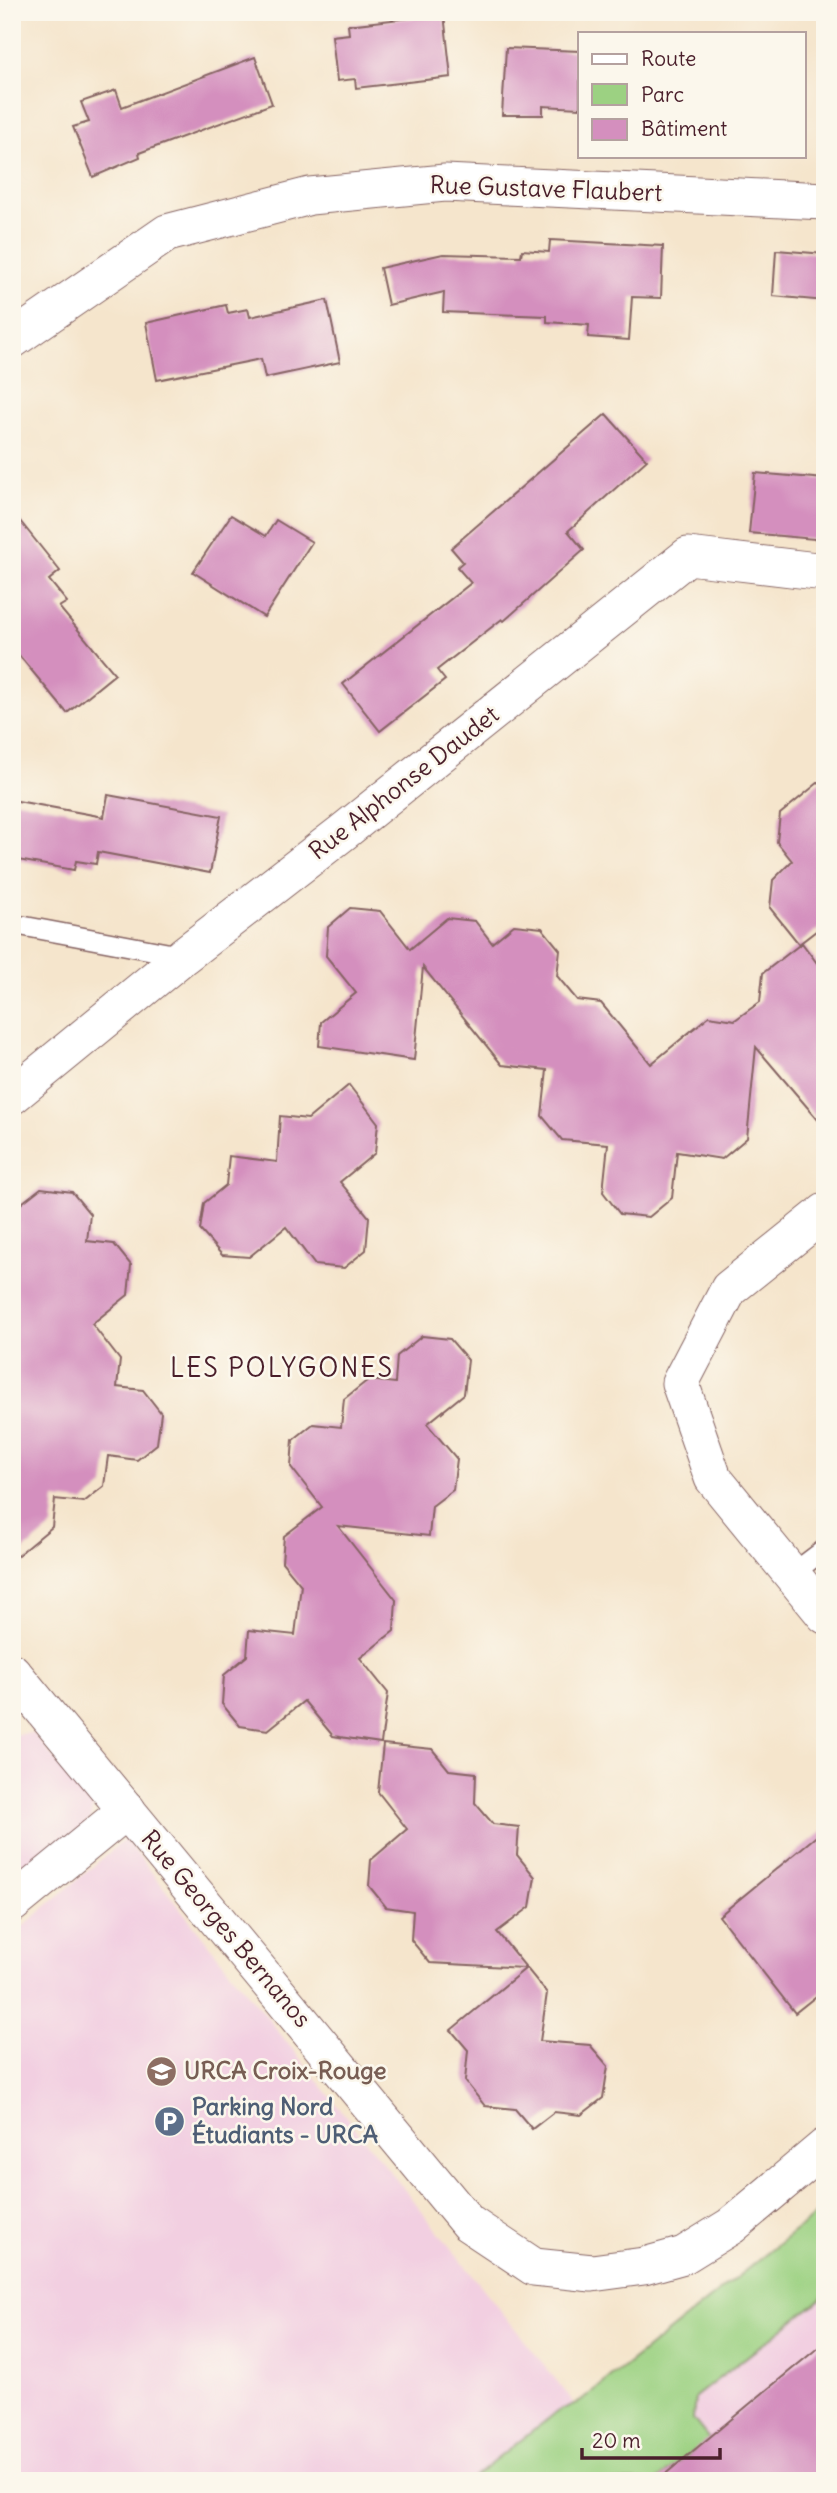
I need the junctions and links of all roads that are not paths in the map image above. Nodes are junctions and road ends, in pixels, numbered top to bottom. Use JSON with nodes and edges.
{"nodes":[{"id":1,"x":825,"y":201,"type":"edge"},
{"id":2,"x":12,"y":340,"type":"edge"},
{"id":3,"x":825,"y":572,"type":"edge"},
{"id":4,"x":12,"y":924,"type":"edge"},
{"id":5,"x":183,"y":956,"type":"junction"},
{"id":6,"x":12,"y":1096,"type":"edge"},
{"id":7,"x":825,"y":1212,"type":"edge"},
{"id":8,"x":825,"y":1549,"type":"edge"},
{"id":9,"x":792,"y":1574,"type":"junction"},
{"id":10,"x":825,"y":1615,"type":"edge"},
{"id":11,"x":12,"y":1672,"type":"edge"},
{"id":12,"x":127,"y":1810,"type":"junction"},
{"id":13,"x":12,"y":1904,"type":"edge"},
{"id":14,"x":825,"y":2147,"type":"edge"}],
"edges":[{"from":1,"to":2,"type":"street","name":"Rue Gustave Flaubert"},
{"from":3,"to":5,"type":"street","name":"Rue Alphonse Daudet"},
{"from":4,"to":5,"type":"lane"},
{"from":5,"to":6,"type":"street","name":"Rue Alphonse Daudet"},
{"from":7,"to":9,"type":"street"},
{"from":8,"to":9,"type":"lane"},
{"from":9,"to":10,"type":"street"},
{"from":11,"to":12,"type":"street","name":"Rue Georges Bernanos"},
{"from":12,"to":13,"type":"street"},
{"from":12,"to":14,"type":"street","name":"Rue Georges Bernanos"}]}
